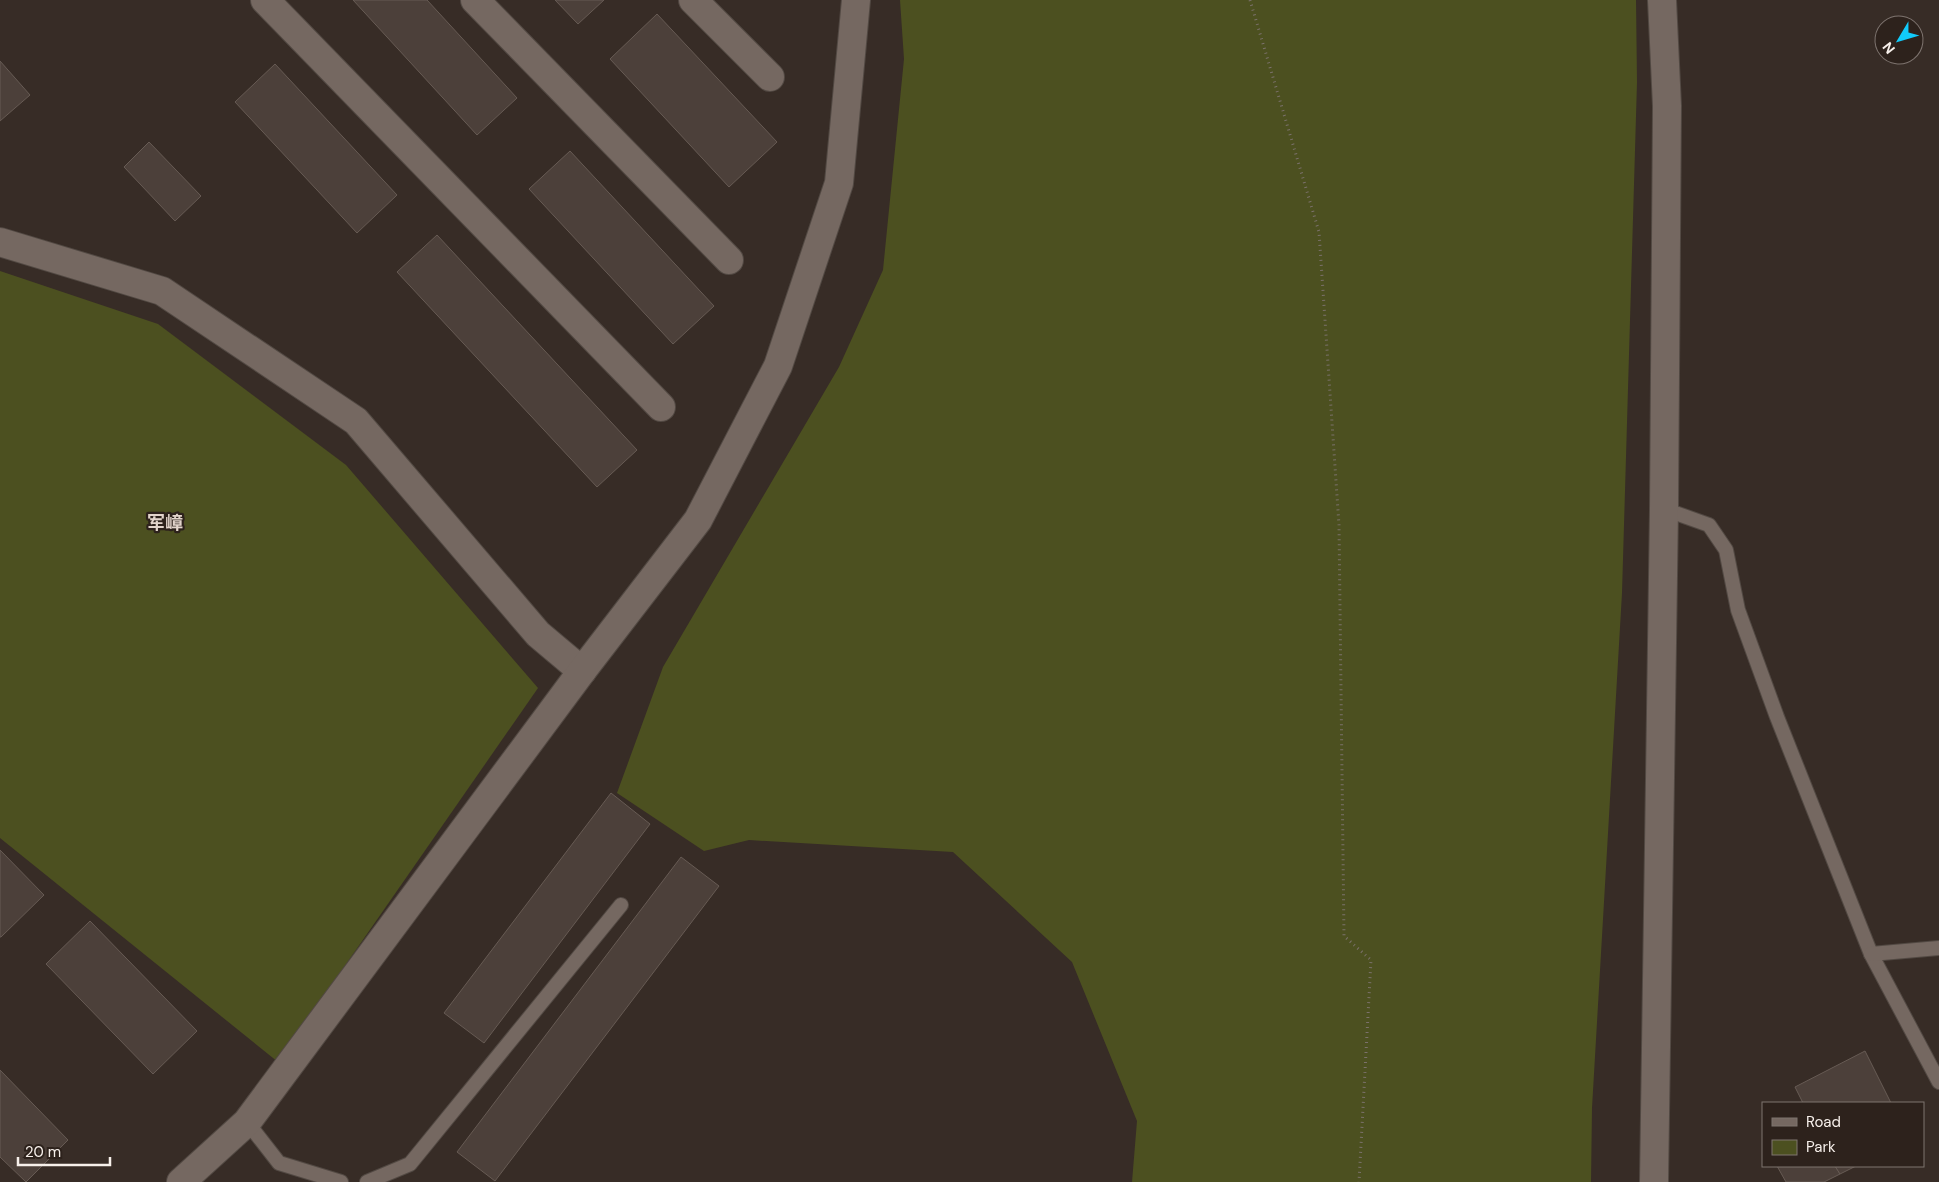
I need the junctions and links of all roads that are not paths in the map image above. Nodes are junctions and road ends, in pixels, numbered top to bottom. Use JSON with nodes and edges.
{"nodes":[{"id":1,"x":265,"y":0,"type":"edge"},
{"id":2,"x":475,"y":0,"type":"edge"},
{"id":3,"x":693,"y":0,"type":"edge"},
{"id":4,"x":856,"y":0,"type":"edge"},
{"id":5,"x":1662,"y":0,"type":"edge"},
{"id":6,"x":770,"y":77,"type":"dead end"},
{"id":7,"x":0,"y":242,"type":"edge"},
{"id":8,"x":729,"y":260,"type":"dead end"},
{"id":9,"x":662,"y":407,"type":"dead end"},
{"id":10,"x":1664,"y":509,"type":"junction"},
{"id":11,"x":582,"y":671,"type":"junction"},
{"id":12,"x":621,"y":905,"type":"dead end"},
{"id":13,"x":1939,"y":948,"type":"edge"},
{"id":14,"x":1871,"y":954,"type":"junction"},
{"id":15,"x":1939,"y":1082,"type":"edge"},
{"id":16,"x":247,"y":1122,"type":"junction"},
{"id":17,"x":195,"y":1177,"type":"edge"},
{"id":18,"x":341,"y":1182,"type":"edge"},
{"id":19,"x":367,"y":1182,"type":"edge"},
{"id":20,"x":1654,"y":1182,"type":"edge"}],
"edges":[{"from":1,"to":9,"type":"street"},
{"from":2,"to":8,"type":"street"},
{"from":3,"to":6,"type":"street"},
{"from":4,"to":11,"type":"street"},
{"from":5,"to":10,"type":"street"},
{"from":7,"to":11,"type":"street"},
{"from":10,"to":14,"type":"lane"},
{"from":10,"to":20,"type":"street"},
{"from":11,"to":16,"type":"street"},
{"from":12,"to":19,"type":"lane"},
{"from":13,"to":14,"type":"lane"},
{"from":14,"to":15,"type":"lane"},
{"from":16,"to":17,"type":"street"},
{"from":16,"to":18,"type":"lane"}]}
